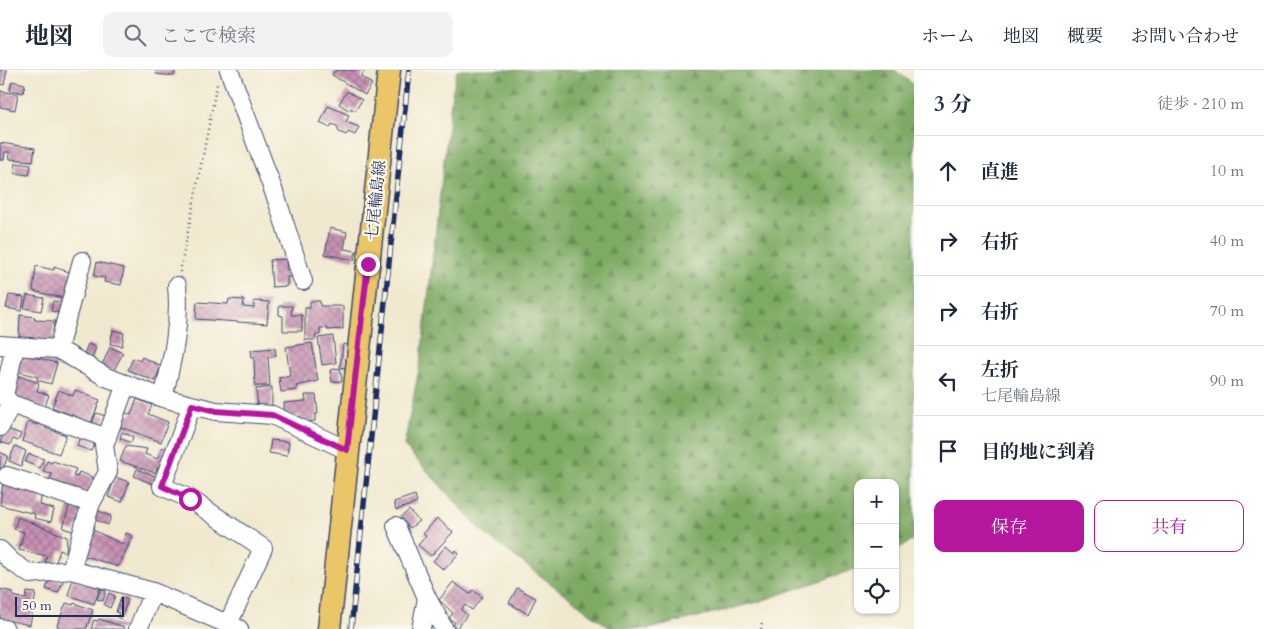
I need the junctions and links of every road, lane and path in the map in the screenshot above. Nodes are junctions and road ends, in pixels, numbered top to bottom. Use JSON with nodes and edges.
{"nodes":[{"id":1,"x":389,"y":70,"type":"edge"},
{"id":2,"x":223,"y":75,"type":"edge"},
{"id":3,"x":82,"y":261,"type":"dead end"},
{"id":4,"x":303,"y":281,"type":"dead end"},
{"id":5,"x":177,"y":286,"type":"joint"},
{"id":6,"x":7,"y":346,"type":"edge"},
{"id":7,"x":58,"y":349,"type":"junction"},
{"id":8,"x":126,"y":384,"type":"junction"},
{"id":9,"x":163,"y":398,"type":"junction"},
{"id":10,"x":11,"y":404,"type":"junction"},
{"id":11,"x":192,"y":405,"type":"junction"},
{"id":12,"x":0,"y":426,"type":"edge"},
{"id":13,"x":107,"y":438,"type":"junction"},
{"id":14,"x":347,"y":450,"type":"junction"},
{"id":15,"x":7,"y":476,"type":"dead end"},
{"id":16,"x":91,"y":503,"type":"junction"},
{"id":17,"x":396,"y":526,"type":"dead end"},
{"id":18,"x":0,"y":550,"type":"edge"},
{"id":19,"x":71,"y":570,"type":"junction"},
{"id":20,"x":153,"y":592,"type":"junction"},
{"id":21,"x":427,"y":598,"type":"junction"},
{"id":22,"x":762,"y":622,"type":"dead end"},
{"id":23,"x":234,"y":627,"type":"edge"},
{"id":24,"x":0,"y":628,"type":"edge"},
{"id":25,"x":5,"y":629,"type":"edge"},
{"id":26,"x":138,"y":629,"type":"edge"},
{"id":27,"x":329,"y":629,"type":"edge"},
{"id":28,"x":421,"y":629,"type":"edge"},
{"id":29,"x":444,"y":629,"type":"edge"},
{"id":30,"x":761,"y":629,"type":"edge"}],
"edges":[{"from":1,"to":14,"type":"main road","name":"七尾輪島線"},
{"from":2,"to":4,"type":"street"},
{"from":2,"to":5,"type":"path"},
{"from":3,"to":7,"type":"street"},
{"from":5,"to":9,"type":"street"},
{"from":6,"to":7,"type":"street"},
{"from":6,"to":10,"type":"street"},
{"from":7,"to":8,"type":"street"},
{"from":8,"to":9,"type":"street"},
{"from":8,"to":13,"type":"street"},
{"from":9,"to":11,"type":"street"},
{"from":10,"to":12,"type":"street"},
{"from":10,"to":13,"type":"street"},
{"from":11,"to":14,"type":"street"},
{"from":11,"to":23,"type":"street"},
{"from":13,"to":16,"type":"street"},
{"from":14,"to":27,"type":"main road","name":"七尾輪島線"},
{"from":15,"to":16,"type":"street"},
{"from":16,"to":19,"type":"street"},
{"from":17,"to":21,"type":"street"},
{"from":18,"to":19,"type":"street"},
{"from":19,"to":20,"type":"street"},
{"from":20,"to":23,"type":"street"},
{"from":20,"to":26,"type":"street"},
{"from":21,"to":28,"type":"street"},
{"from":21,"to":29,"type":"street"},
{"from":22,"to":30,"type":"path"},
{"from":24,"to":25,"type":"street"}]}
